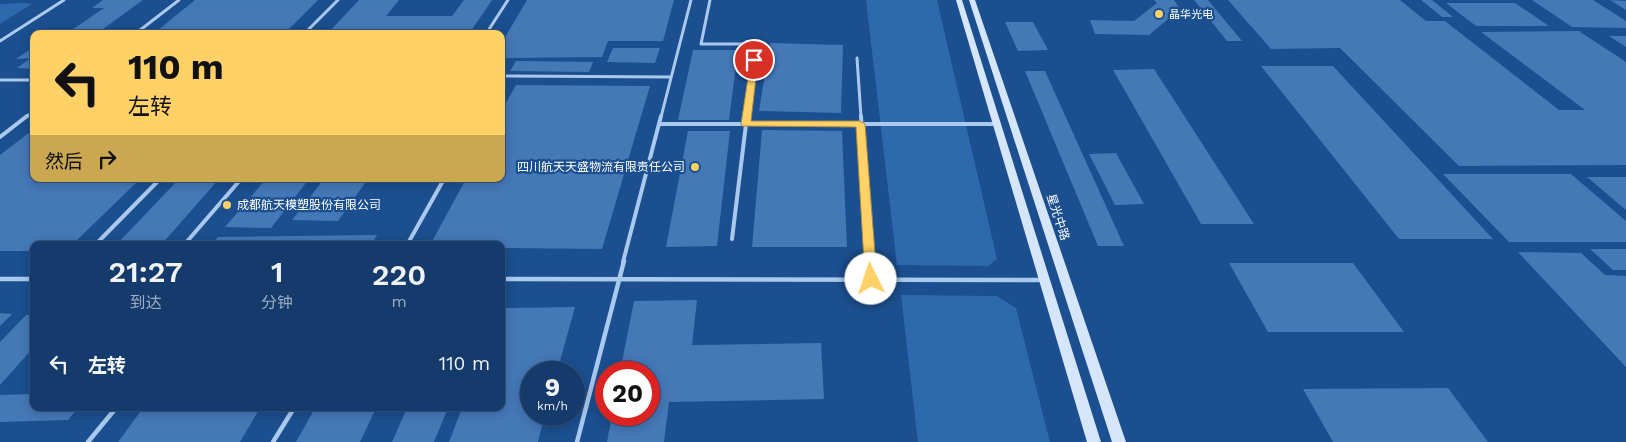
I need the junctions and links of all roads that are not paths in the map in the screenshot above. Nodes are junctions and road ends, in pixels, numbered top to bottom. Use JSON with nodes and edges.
{"nodes":[{"id":1,"x":64,"y":0,"type":"edge"},
{"id":2,"x":179,"y":0,"type":"edge"},
{"id":3,"x":338,"y":0,"type":"edge"},
{"id":4,"x":508,"y":0,"type":"edge"},
{"id":5,"x":690,"y":0,"type":"edge"},
{"id":6,"x":710,"y":0,"type":"edge"},
{"id":7,"x":959,"y":0,"type":"edge"},
{"id":8,"x":972,"y":0,"type":"edge"},
{"id":9,"x":140,"y":30,"type":"edge"},
{"id":10,"x":308,"y":30,"type":"edge"},
{"id":11,"x":489,"y":30,"type":"edge"},
{"id":12,"x":0,"y":41,"type":"edge"},
{"id":13,"x":857,"y":58,"type":"dead end"},
{"id":14,"x":505,"y":77,"type":"edge"},
{"id":15,"x":671,"y":77,"type":"junction"},
{"id":16,"x":0,"y":80,"type":"edge"},
{"id":17,"x":30,"y":80,"type":"edge"},
{"id":18,"x":30,"y":114,"type":"edge"},
{"id":19,"x":658,"y":124,"type":"junction"},
{"id":20,"x":746,"y":124,"type":"junction"},
{"id":21,"x":860,"y":124,"type":"junction"},
{"id":22,"x":997,"y":124,"type":"junction"},
{"id":23,"x":0,"y":137,"type":"edge"},
{"id":24,"x":157,"y":182,"type":"edge"},
{"id":25,"x":238,"y":182,"type":"edge"},
{"id":26,"x":442,"y":182,"type":"edge"},
{"id":27,"x":732,"y":239,"type":"dead end"},
{"id":28,"x":99,"y":241,"type":"edge"},
{"id":29,"x":187,"y":241,"type":"edge"},
{"id":30,"x":409,"y":241,"type":"edge"},
{"id":31,"x":0,"y":278,"type":"edge"},
{"id":32,"x":30,"y":278,"type":"edge"},
{"id":33,"x":505,"y":278,"type":"edge"},
{"id":34,"x":619,"y":278,"type":"junction"},
{"id":35,"x":871,"y":279,"type":"junction"},
{"id":36,"x":1043,"y":280,"type":"junction"},
{"id":37,"x":114,"y":411,"type":"edge"},
{"id":38,"x":292,"y":411,"type":"edge"},
{"id":39,"x":88,"y":442,"type":"edge"},
{"id":40,"x":273,"y":442,"type":"edge"},
{"id":41,"x":577,"y":442,"type":"edge"},
{"id":42,"x":1094,"y":442,"type":"edge"},
{"id":43,"x":1119,"y":442,"type":"edge"}],
"edges":[{"from":1,"to":12,"type":"lane"},
{"from":2,"to":9,"type":"lane"},
{"from":3,"to":10,"type":"lane"},
{"from":4,"to":11,"type":"lane"},
{"from":5,"to":15,"type":"lane"},
{"from":6,"to":20,"type":"lane"},
{"from":7,"to":22,"type":"main road"},
{"from":8,"to":43,"type":"main road","name":"星光中路"},
{"from":13,"to":21,"type":"lane"},
{"from":14,"to":15,"type":"lane"},
{"from":15,"to":19,"type":"lane"},
{"from":16,"to":17,"type":"lane"},
{"from":18,"to":23,"type":"lane"},
{"from":19,"to":20,"type":"lane"},
{"from":19,"to":34,"type":"lane"},
{"from":20,"to":21,"type":"lane"},
{"from":20,"to":27,"type":"lane"},
{"from":21,"to":22,"type":"lane"},
{"from":21,"to":35,"type":"lane"},
{"from":22,"to":36,"type":"main road"},
{"from":24,"to":28,"type":"lane"},
{"from":25,"to":29,"type":"lane"},
{"from":26,"to":30,"type":"lane"},
{"from":31,"to":32,"type":"lane"},
{"from":33,"to":34,"type":"lane"},
{"from":34,"to":35,"type":"lane"},
{"from":34,"to":41,"type":"lane"},
{"from":35,"to":36,"type":"lane"},
{"from":36,"to":42,"type":"main road"},
{"from":37,"to":39,"type":"lane"},
{"from":38,"to":40,"type":"lane"}]}
